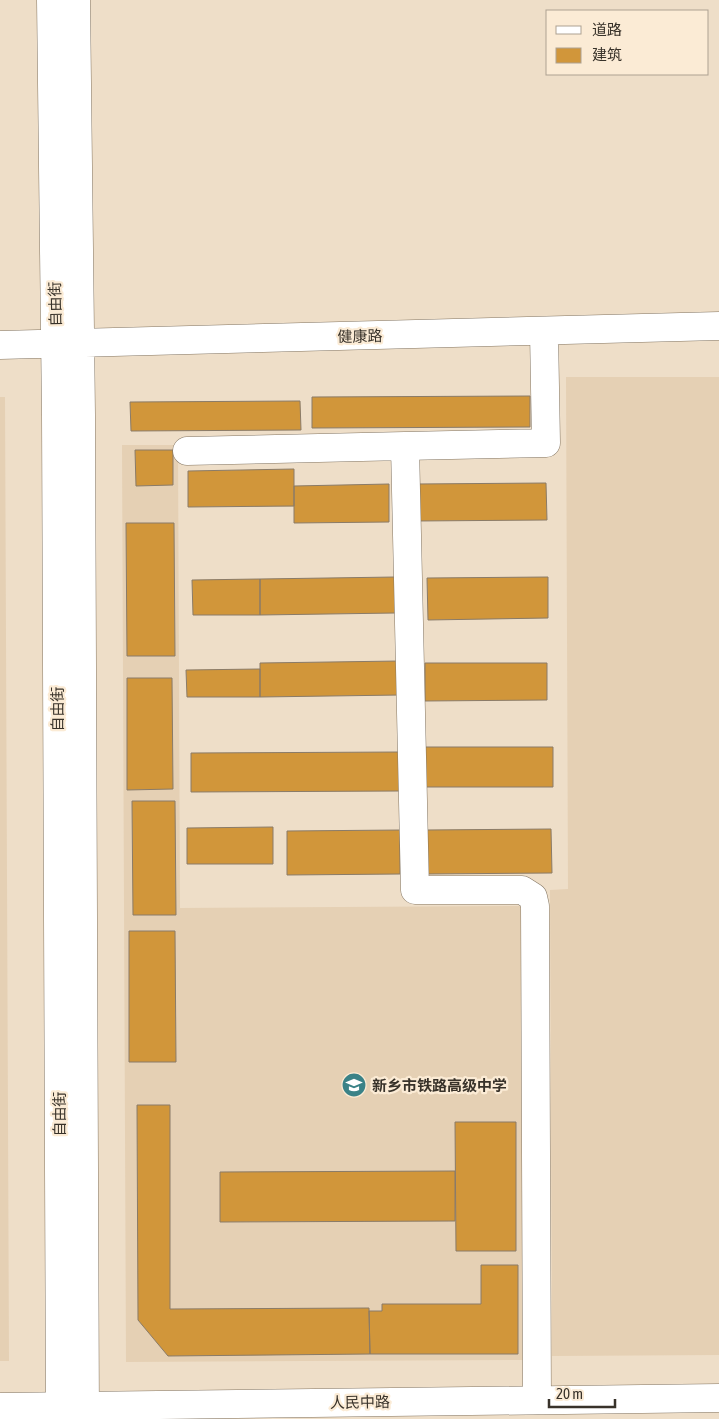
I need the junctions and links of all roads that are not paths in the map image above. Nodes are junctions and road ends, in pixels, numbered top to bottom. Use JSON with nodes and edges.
{"nodes":[{"id":1,"x":51,"y":0,"type":"edge"},
{"id":2,"x":76,"y":0,"type":"edge"},
{"id":3,"x":719,"y":326,"type":"edge"},
{"id":4,"x":544,"y":332,"type":"junction"},
{"id":5,"x":68,"y":343,"type":"junction"},
{"id":6,"x":0,"y":345,"type":"edge"},
{"id":7,"x":405,"y":446,"type":"junction"},
{"id":8,"x":187,"y":451,"type":"dead end"},
{"id":9,"x":719,"y":1398,"type":"edge"},
{"id":10,"x":537,"y":1400,"type":"junction"},
{"id":11,"x":0,"y":1407,"type":"edge"},
{"id":12,"x":73,"y":1413,"type":"edge"}],
"edges":[{"from":1,"to":5,"type":"street","name":"自由街"},
{"from":2,"to":5,"type":"street","name":"自由街"},
{"from":3,"to":4,"type":"street","name":"健康路"},
{"from":4,"to":5,"type":"street","name":"健康路"},
{"from":4,"to":7,"type":"street"},
{"from":5,"to":6,"type":"street","name":"健康路"},
{"from":5,"to":12,"type":"street","name":"自由街"},
{"from":7,"to":8,"type":"street"},
{"from":7,"to":10,"type":"street"},
{"from":9,"to":10,"type":"street","name":"人民中路"},
{"from":10,"to":12,"type":"street","name":"人民中路"},
{"from":11,"to":12,"type":"street","name":"人民中路"}]}
